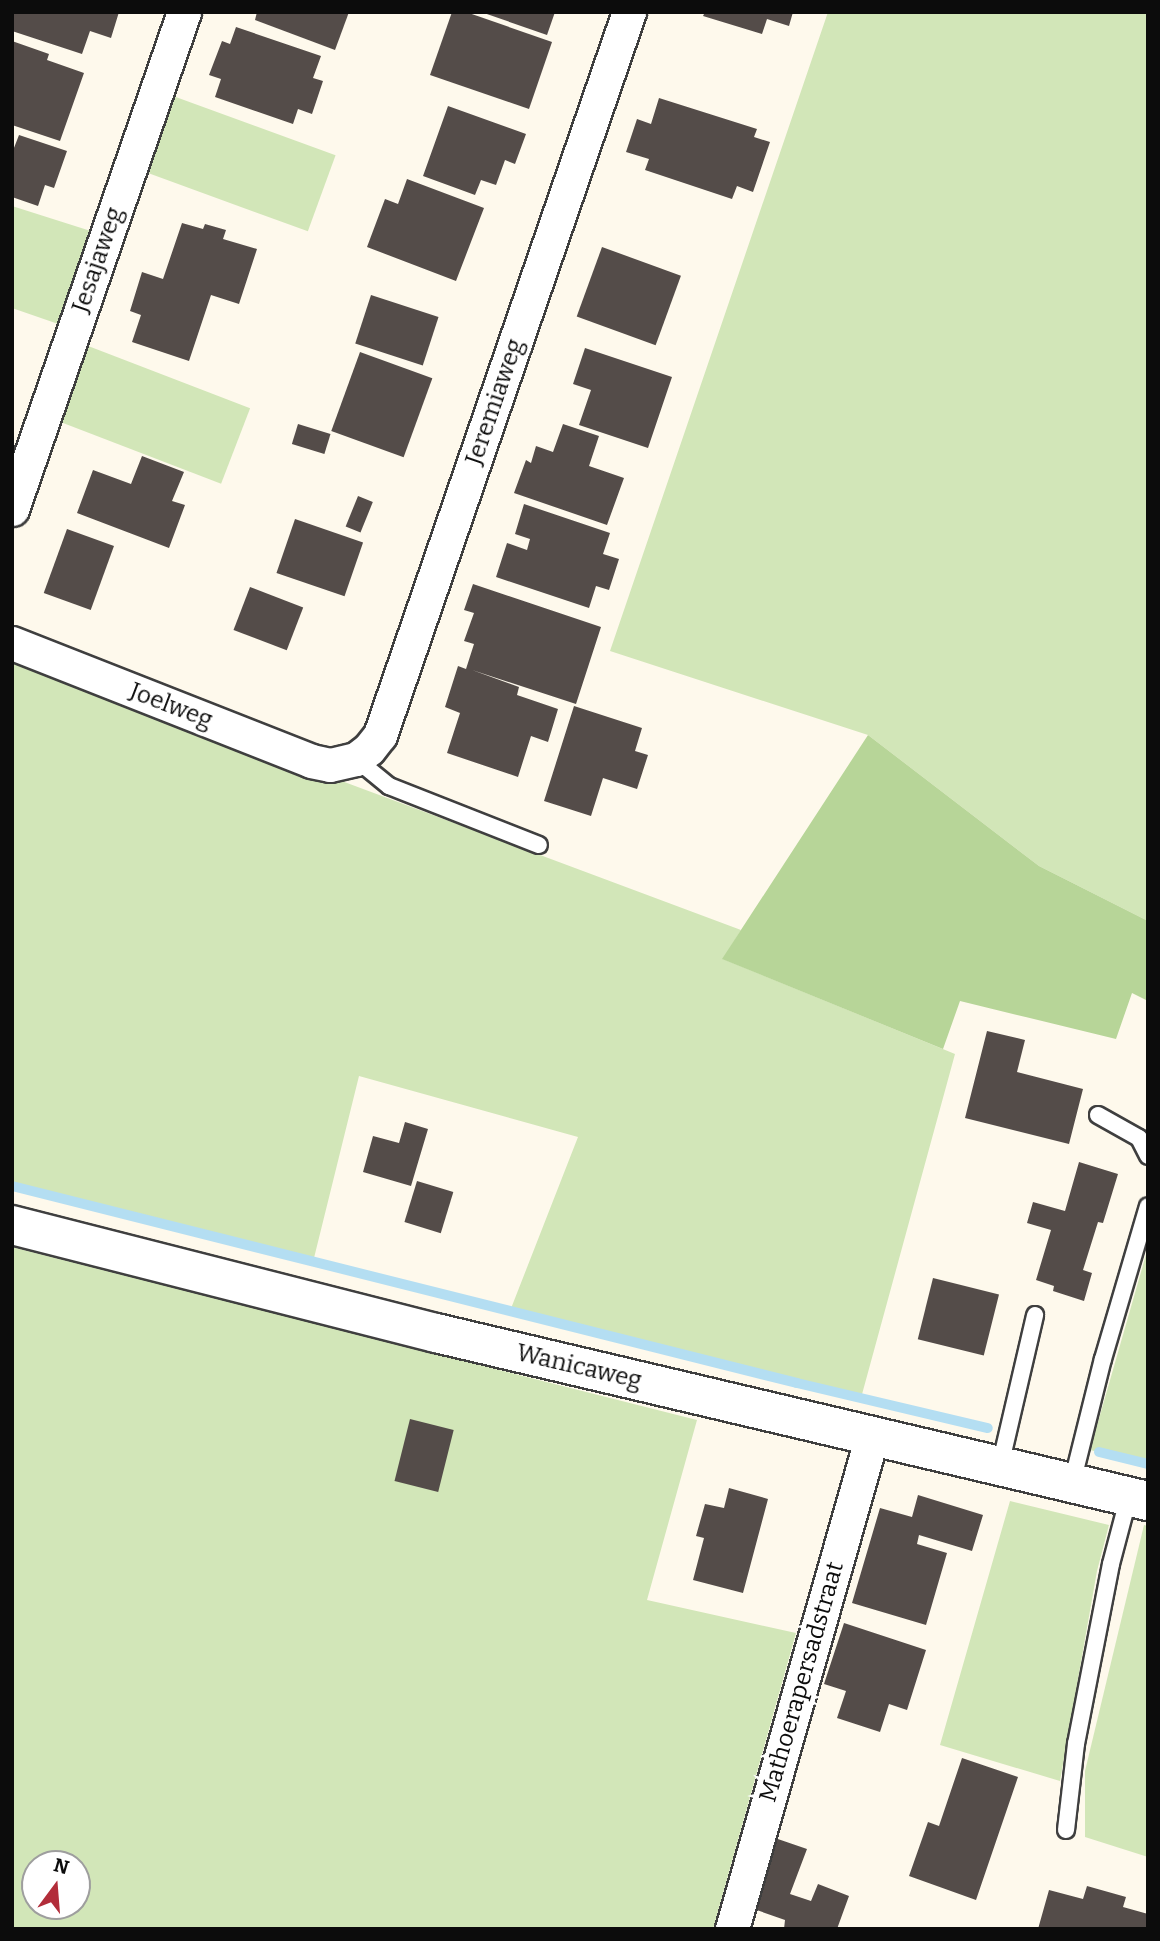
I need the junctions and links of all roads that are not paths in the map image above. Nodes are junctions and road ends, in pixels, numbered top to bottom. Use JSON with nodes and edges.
{"nodes":[{"id":1,"x":184,"y":12,"type":"edge"},
{"id":2,"x":629,"y":12,"type":"edge"},
{"id":3,"x":12,"y":509,"type":"edge"},
{"id":4,"x":12,"y":643,"type":"edge"},
{"id":5,"x":343,"y":762,"type":"junction"},
{"id":6,"x":540,"y":845,"type":"dead end"},
{"id":7,"x":1098,"y":1115,"type":"dead end"},
{"id":8,"x":1148,"y":1156,"type":"edge"},
{"id":9,"x":1148,"y":1206,"type":"edge"},
{"id":10,"x":12,"y":1225,"type":"edge"},
{"id":11,"x":1035,"y":1315,"type":"dead end"},
{"id":12,"x":872,"y":1436,"type":"junction"},
{"id":13,"x":1000,"y":1466,"type":"junction"},
{"id":14,"x":1072,"y":1483,"type":"junction"},
{"id":15,"x":1138,"y":1498,"type":"edge"},
{"id":16,"x":1066,"y":1830,"type":"dead end"},
{"id":17,"x":732,"y":1929,"type":"edge"}],
"edges":[{"from":1,"to":3,"type":"street","name":"Jesajaweg"},
{"from":2,"to":5,"type":"street","name":"Jeremiaweg"},
{"from":4,"to":5,"type":"street","name":"Joelweg"},
{"from":5,"to":6,"type":"lane"},
{"from":7,"to":8,"type":"lane"},
{"from":9,"to":14,"type":"lane"},
{"from":10,"to":12,"type":"street","name":"Wanicaweg"},
{"from":11,"to":13,"type":"lane"},
{"from":12,"to":13,"type":"street","name":"Wanicaweg"},
{"from":12,"to":17,"type":"street","name":"Mathoerapersadstraat"},
{"from":13,"to":14,"type":"street","name":"Wanicaweg"},
{"from":14,"to":15,"type":"street","name":"Wanicaweg"},
{"from":15,"to":16,"type":"lane"}]}
